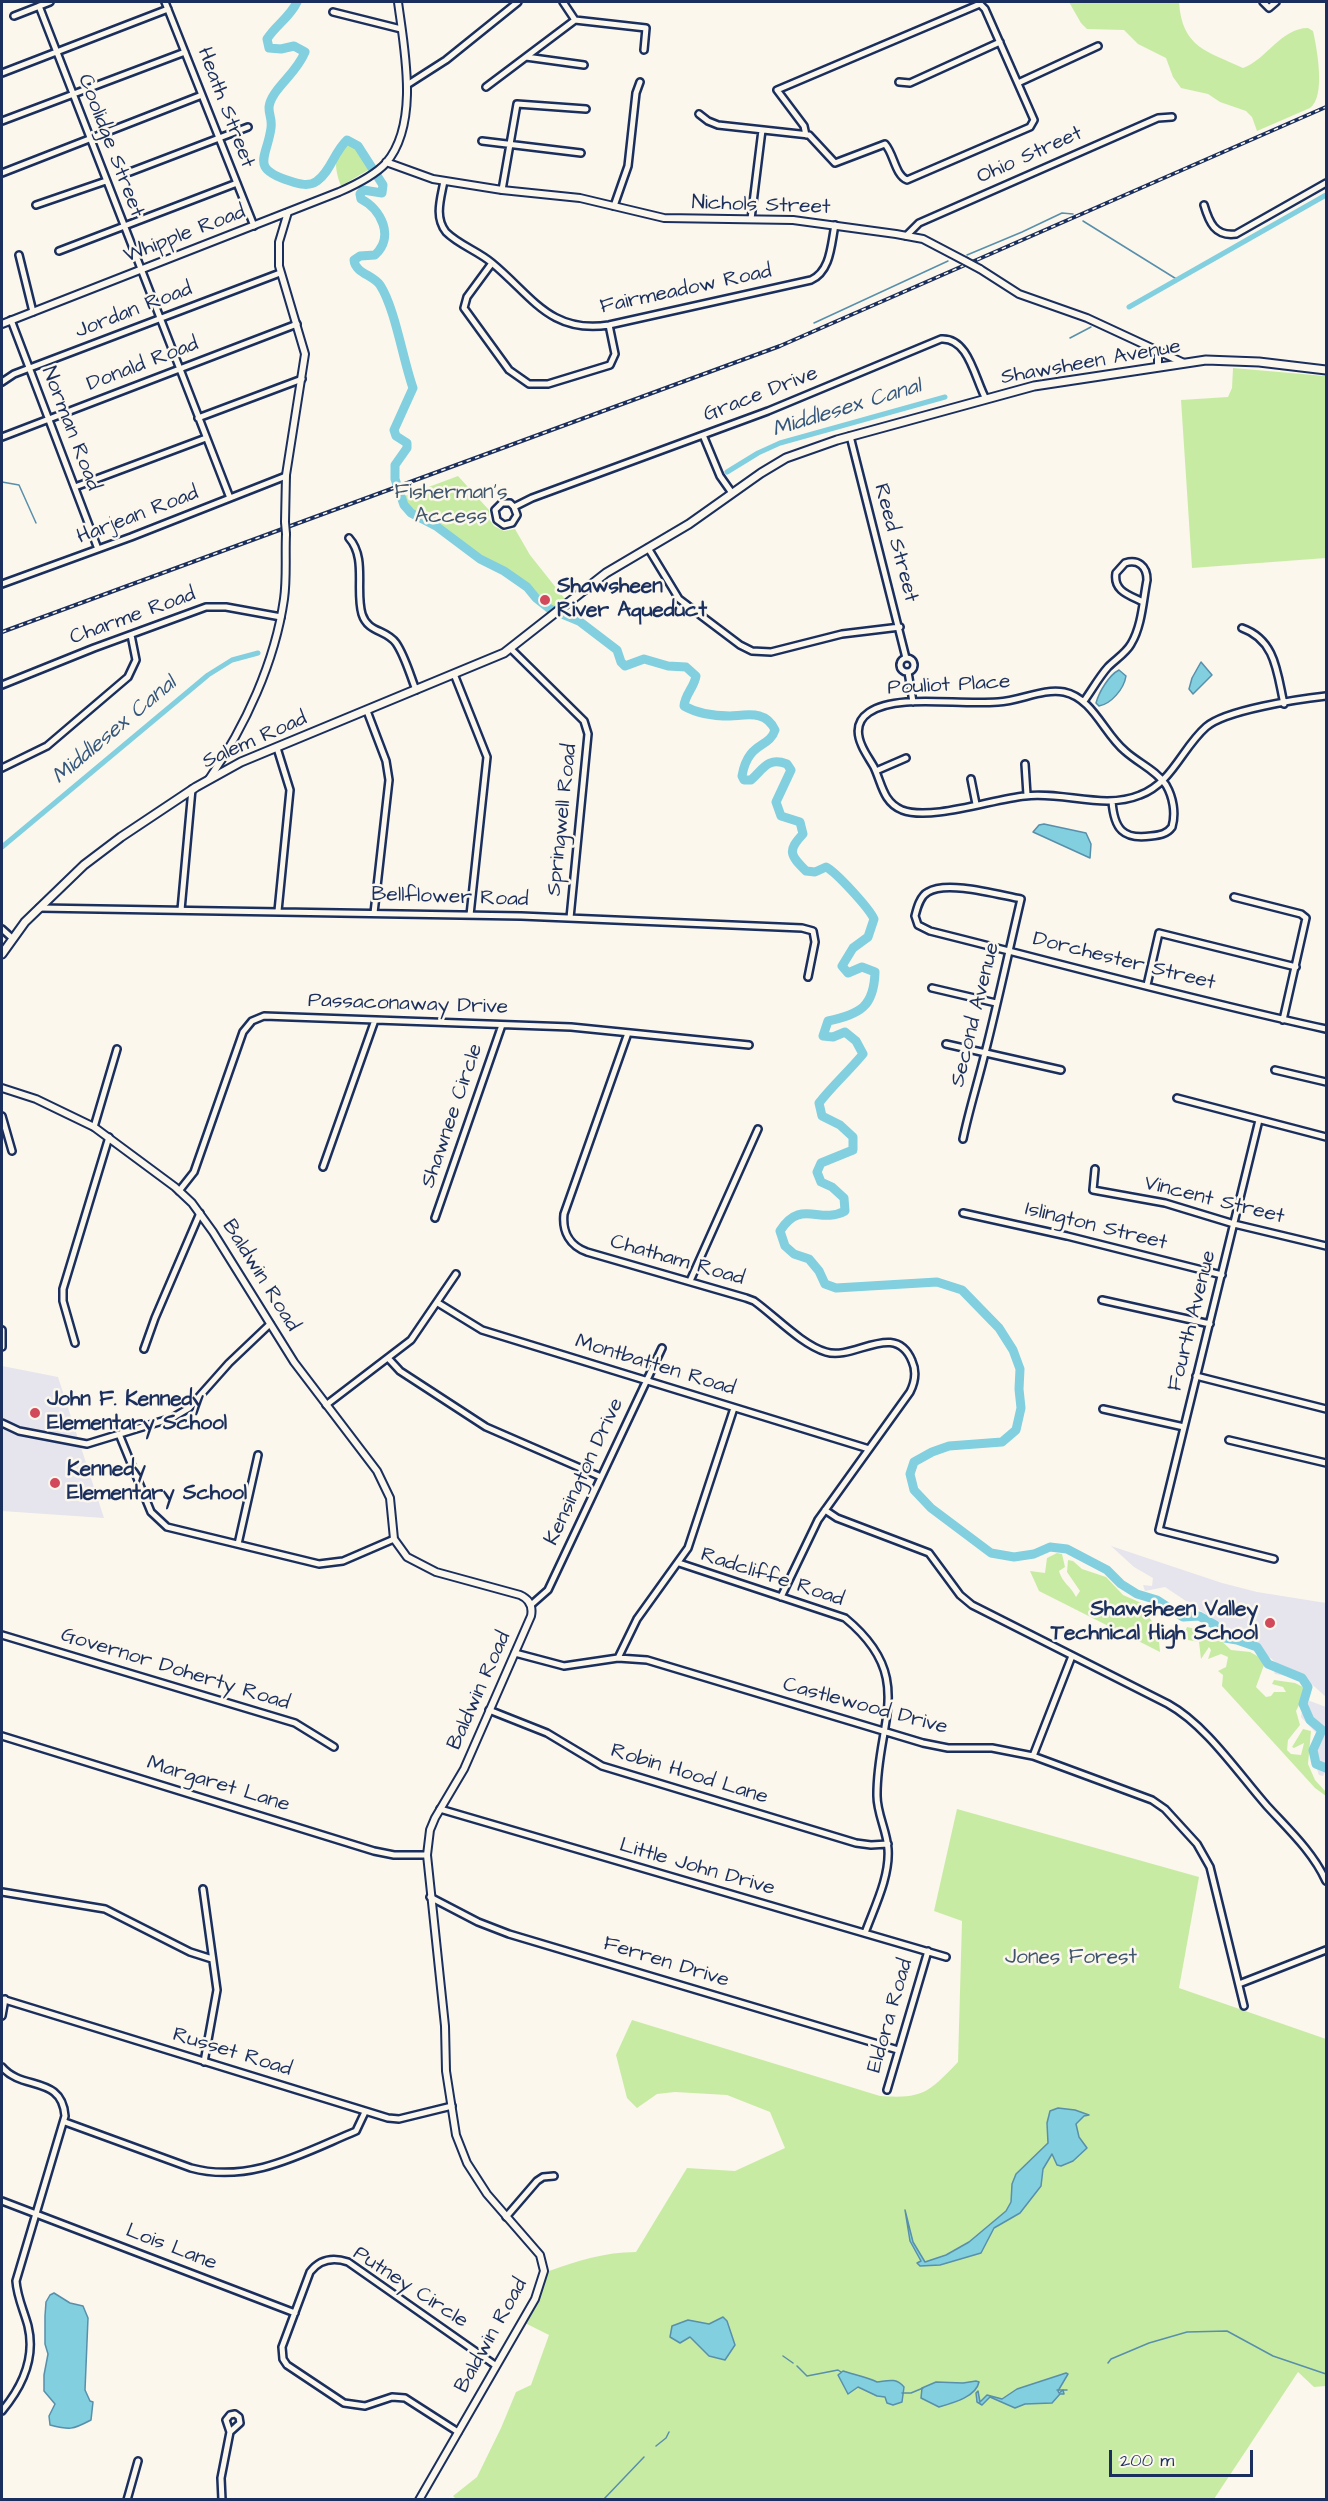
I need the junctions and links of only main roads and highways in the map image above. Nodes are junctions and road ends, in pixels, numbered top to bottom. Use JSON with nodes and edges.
{"nodes":[{"id":1,"x":1326,"y":370,"type":"edge"},
{"id":2,"x":557,"y":612,"type":"joint"},
{"id":3,"x":2,"y":954,"type":"edge"}],
"edges":[{"from":1,"to":2,"type":"main road","name":"Shawsheen Avenue"},
{"from":2,"to":3,"type":"main road","name":"Salem Road"}]}
